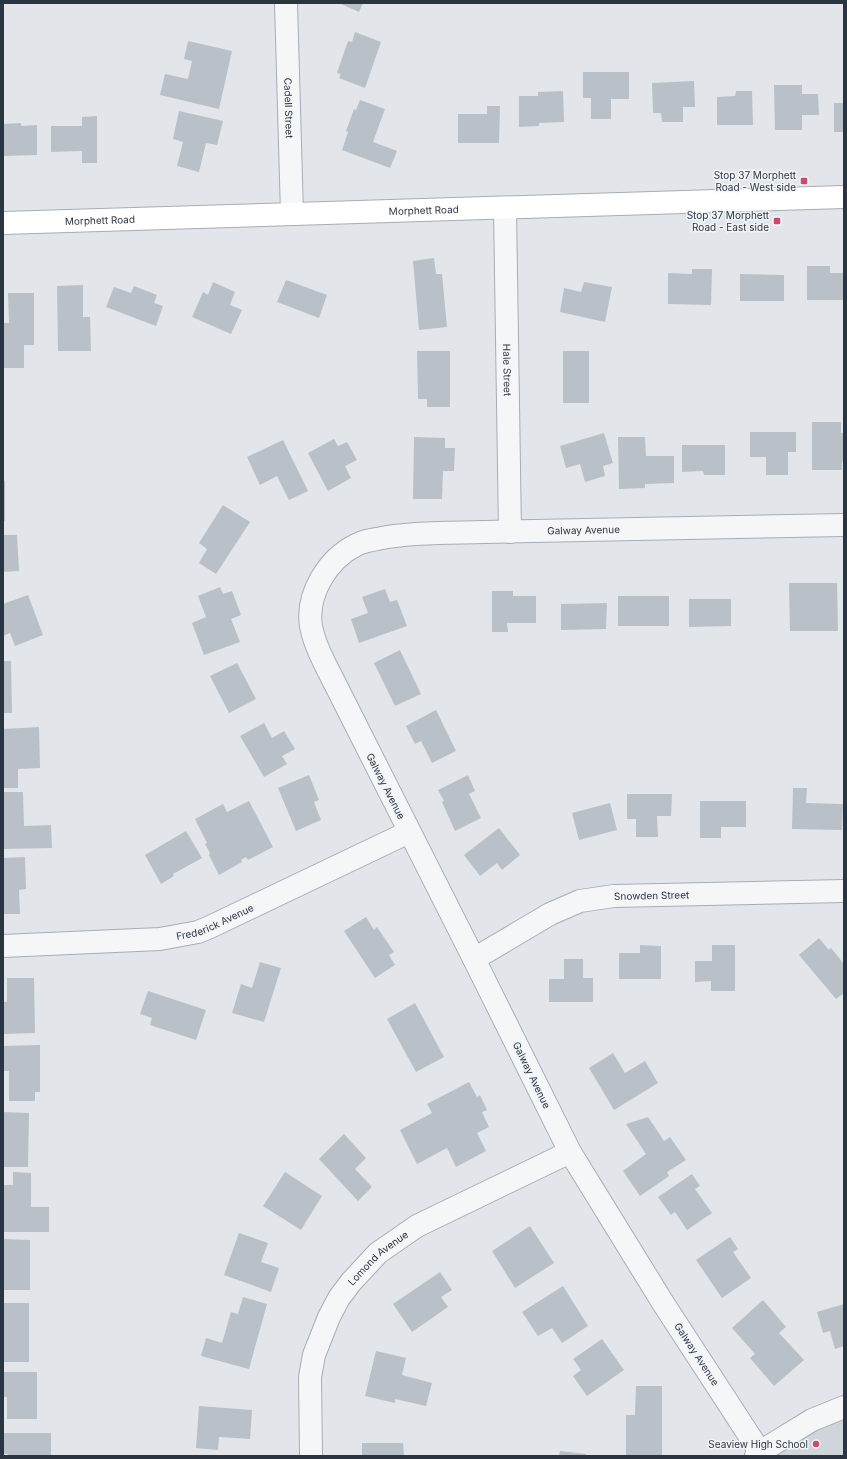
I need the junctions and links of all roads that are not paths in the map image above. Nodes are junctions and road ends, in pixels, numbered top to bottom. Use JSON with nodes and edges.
{"nodes":[{"id":1,"x":286,"y":3,"type":"edge"},
{"id":2,"x":844,"y":198,"type":"edge"},
{"id":3,"x":504,"y":208,"type":"junction"},
{"id":4,"x":292,"y":214,"type":"junction"},
{"id":5,"x":3,"y":222,"type":"edge"},
{"id":6,"x":844,"y":525,"type":"edge"},
{"id":7,"x":510,"y":532,"type":"junction"},
{"id":8,"x":409,"y":832,"type":"junction"},
{"id":9,"x":844,"y":891,"type":"edge"},
{"id":10,"x":3,"y":946,"type":"edge"},
{"id":11,"x":474,"y":959,"type":"junction"},
{"id":12,"x":570,"y":1152,"type":"junction"},
{"id":13,"x":844,"y":1407,"type":"edge"},
{"id":14,"x":758,"y":1454,"type":"edge"},
{"id":15,"x":311,"y":1456,"type":"edge"}],
"edges":[{"from":1,"to":4,"type":"street","name":"Cadell Street"},
{"from":2,"to":3,"type":"main road","name":"Morphett Road"},
{"from":3,"to":4,"type":"main road","name":"Morphett Road"},
{"from":3,"to":7,"type":"street","name":"Hale Street"},
{"from":4,"to":5,"type":"main road","name":"Morphett Road"},
{"from":6,"to":7,"type":"street","name":"Galway Avenue"},
{"from":7,"to":8,"type":"street","name":"Galway Avenue"},
{"from":8,"to":10,"type":"street","name":"Frederick Avenue"},
{"from":8,"to":11,"type":"street","name":"Galway Avenue"},
{"from":9,"to":11,"type":"street","name":"Snowden Street"},
{"from":11,"to":12,"type":"street","name":"Galway Avenue"},
{"from":12,"to":14,"type":"street","name":"Galway Avenue"},
{"from":12,"to":15,"type":"street","name":"Lomond Avenue"},
{"from":13,"to":14,"type":"street"}]}
